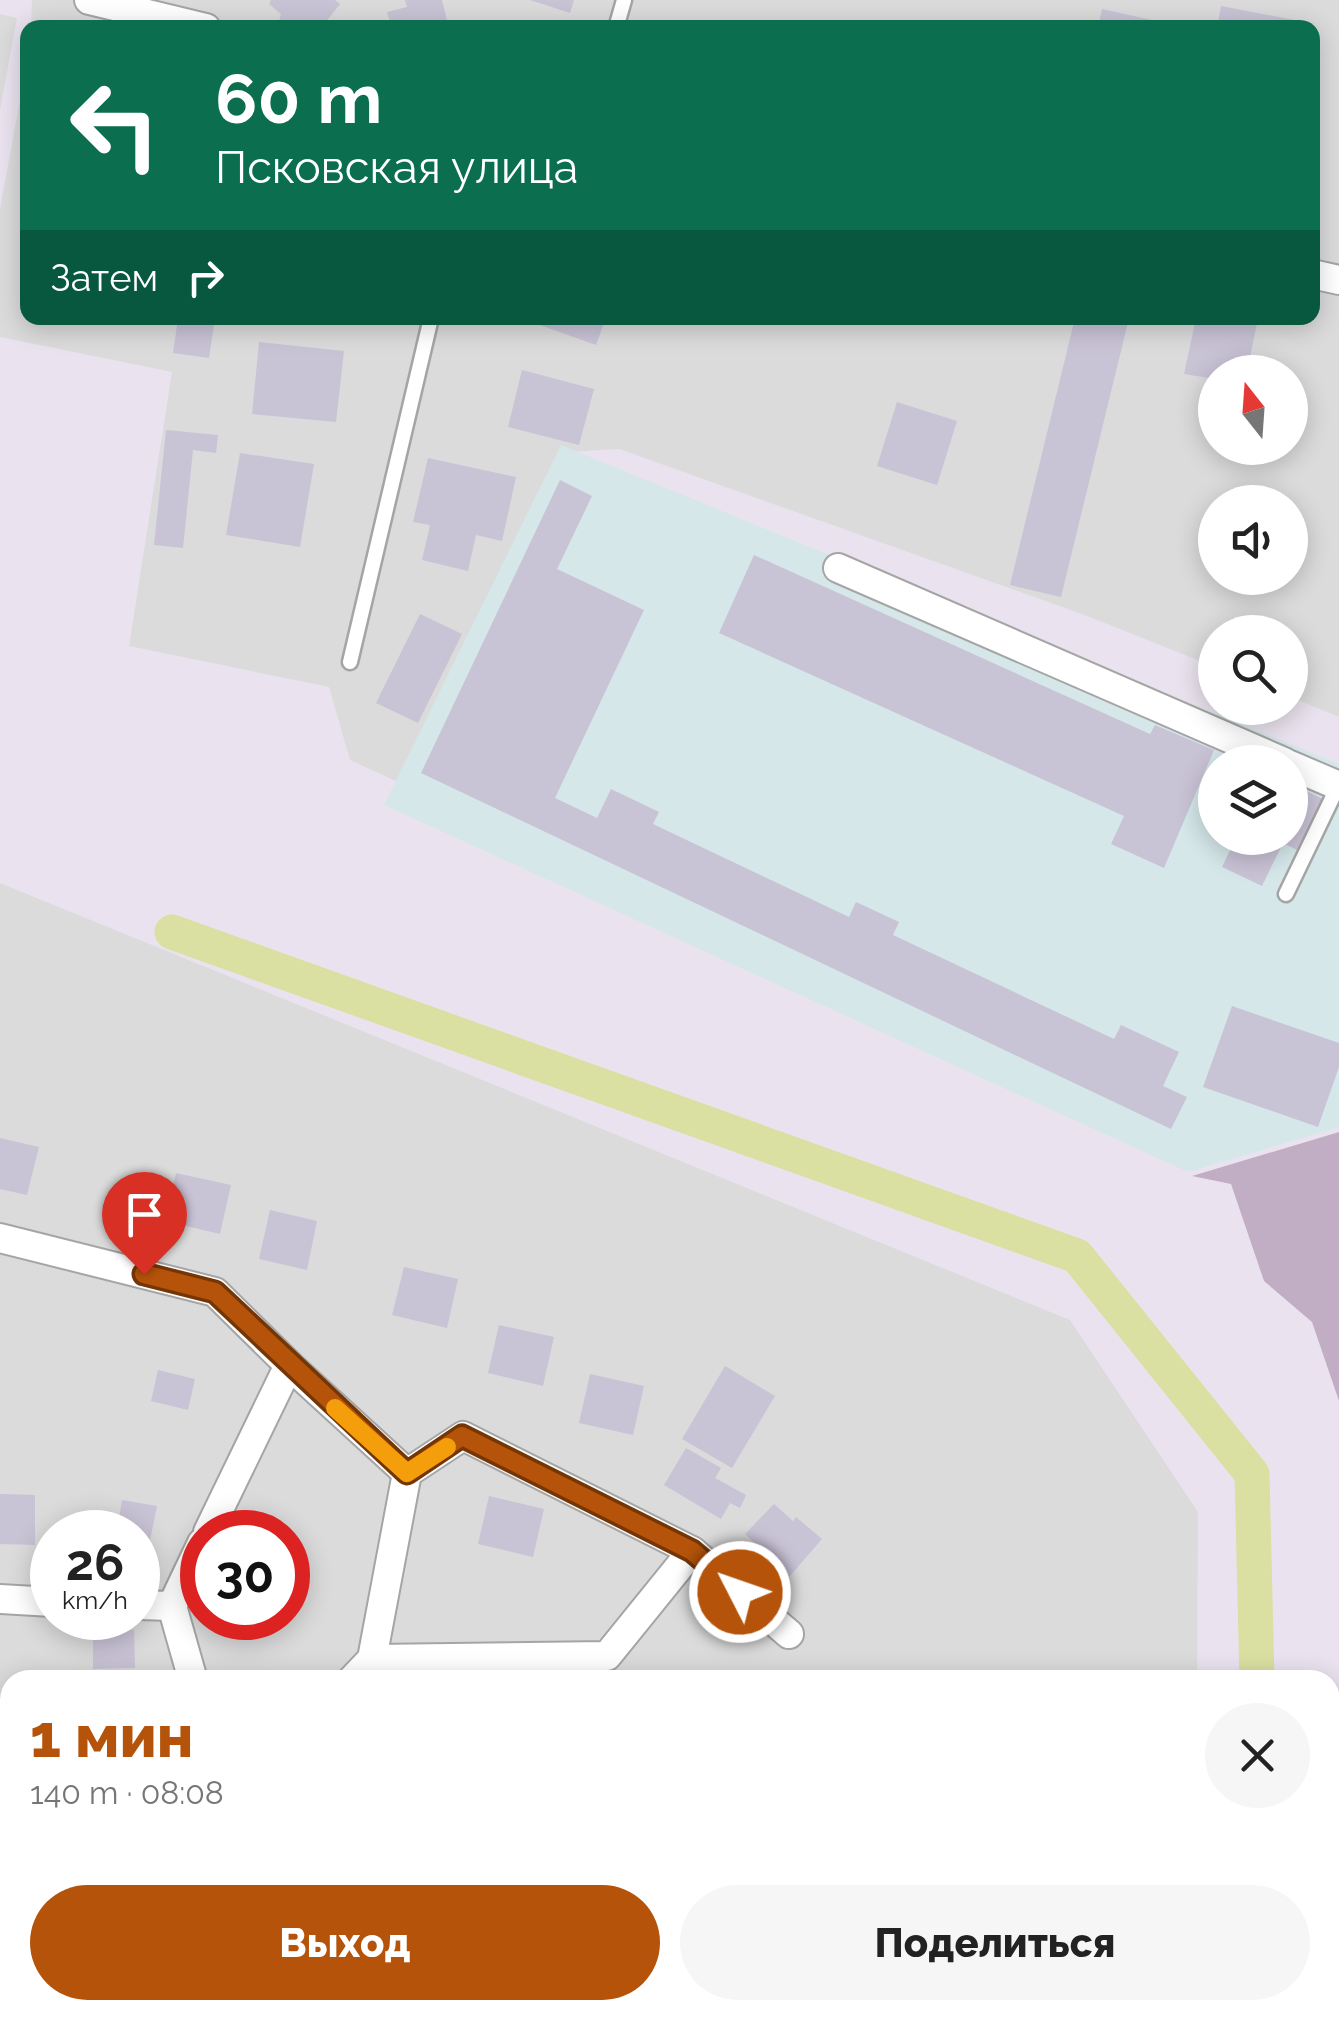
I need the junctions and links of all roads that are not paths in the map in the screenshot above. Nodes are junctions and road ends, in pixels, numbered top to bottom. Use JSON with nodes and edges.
{"nodes":[{"id":1,"x":89,"y":0,"type":"edge"},
{"id":2,"x":173,"y":20,"type":"edge"},
{"id":3,"x":429,"y":325,"type":"edge"},
{"id":4,"x":838,"y":568,"type":"dead end"},
{"id":5,"x":350,"y":662,"type":"dead end"},
{"id":6,"x":1243,"y":745,"type":"edge"},
{"id":7,"x":1308,"y":772,"type":"edge"},
{"id":8,"x":1338,"y":784,"type":"edge"},
{"id":9,"x":1286,"y":894,"type":"dead end"},
{"id":10,"x":0,"y":1238,"type":"edge"},
{"id":11,"x":289,"y":1365,"type":"junction"},
{"id":12,"x":407,"y":1473,"type":"junction"},
{"id":13,"x":219,"y":1510,"type":"edge"},
{"id":14,"x":692,"y":1551,"type":"junction"},
{"id":15,"x":180,"y":1589,"type":"edge"},
{"id":16,"x":0,"y":1600,"type":"edge"},
{"id":17,"x":30,"y":1601,"type":"edge"},
{"id":18,"x":160,"y":1606,"type":"edge"},
{"id":19,"x":172,"y":1606,"type":"junction"},
{"id":20,"x":789,"y":1634,"type":"dead end"},
{"id":21,"x":372,"y":1659,"type":"junction"},
{"id":22,"x":190,"y":1670,"type":"edge"},
{"id":23,"x":362,"y":1670,"type":"edge"}],
"edges":[{"from":1,"to":2,"type":"street"},
{"from":3,"to":5,"type":"lane"},
{"from":4,"to":6,"type":"street"},
{"from":7,"to":8,"type":"street"},
{"from":8,"to":9,"type":"lane"},
{"from":10,"to":11,"type":"street"},
{"from":11,"to":12,"type":"street"},
{"from":11,"to":13,"type":"street"},
{"from":12,"to":14,"type":"street"},
{"from":12,"to":21,"type":"street"},
{"from":14,"to":20,"type":"street"},
{"from":14,"to":21,"type":"street"},
{"from":15,"to":19,"type":"street"},
{"from":16,"to":17,"type":"street"},
{"from":18,"to":19,"type":"street"},
{"from":19,"to":22,"type":"street"},
{"from":21,"to":23,"type":"street"}]}
